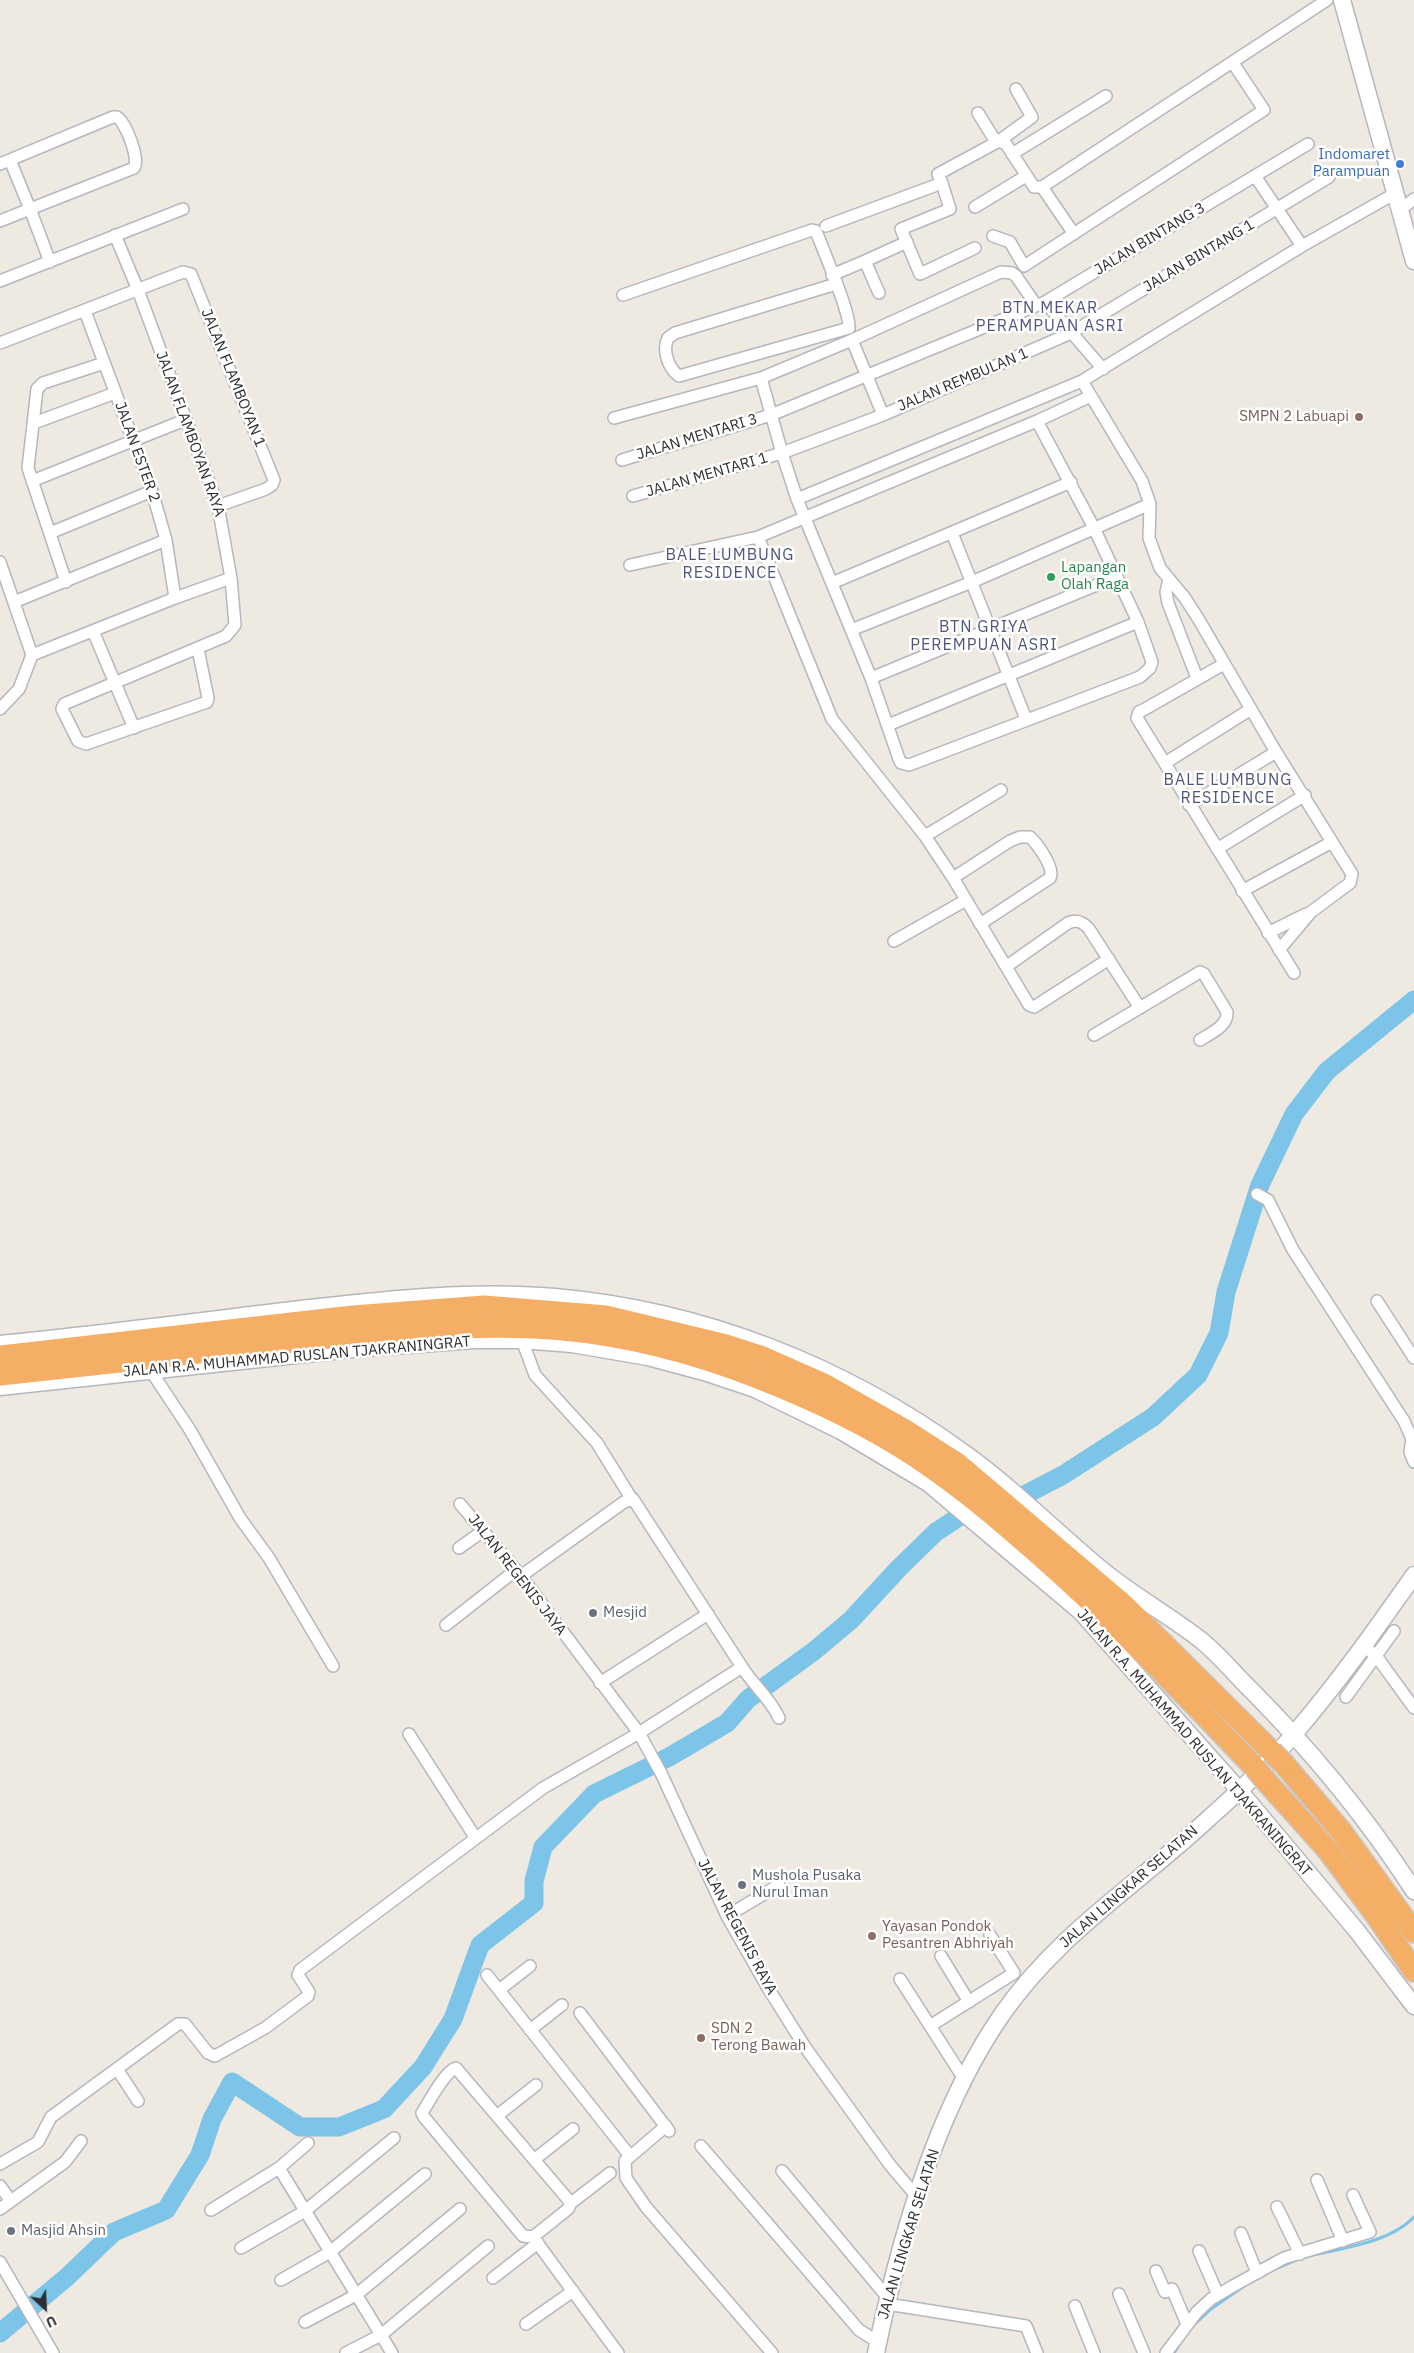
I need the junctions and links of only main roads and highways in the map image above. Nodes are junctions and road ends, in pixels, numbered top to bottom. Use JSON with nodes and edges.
{"nodes":[{"id":1,"x":0,"y":1356,"type":"edge"},
{"id":2,"x":0,"y":1376,"type":"edge"},
{"id":3,"x":1005,"y":1505,"type":"junction"},
{"id":4,"x":1414,"y":1932,"type":"edge"},
{"id":5,"x":1414,"y":1971,"type":"edge"}],
"edges":[{"from":1,"to":3,"type":"highway","name":"JALAN R.A. MUHAMMAD RUSLAN TJAKRANINGRAT"},
{"from":2,"to":3,"type":"highway","name":"JALAN R.A. MUHAMMAD RUSLAN TJAKRANINGRAT"},
{"from":3,"to":4,"type":"highway","name":"JALAN R.A. MUHAMMAD RUSLAN TJAKRANINGRAT"},
{"from":3,"to":5,"type":"highway","name":"JALAN R.A. MUHAMMAD RUSLAN TJAKRANINGRAT"}]}
